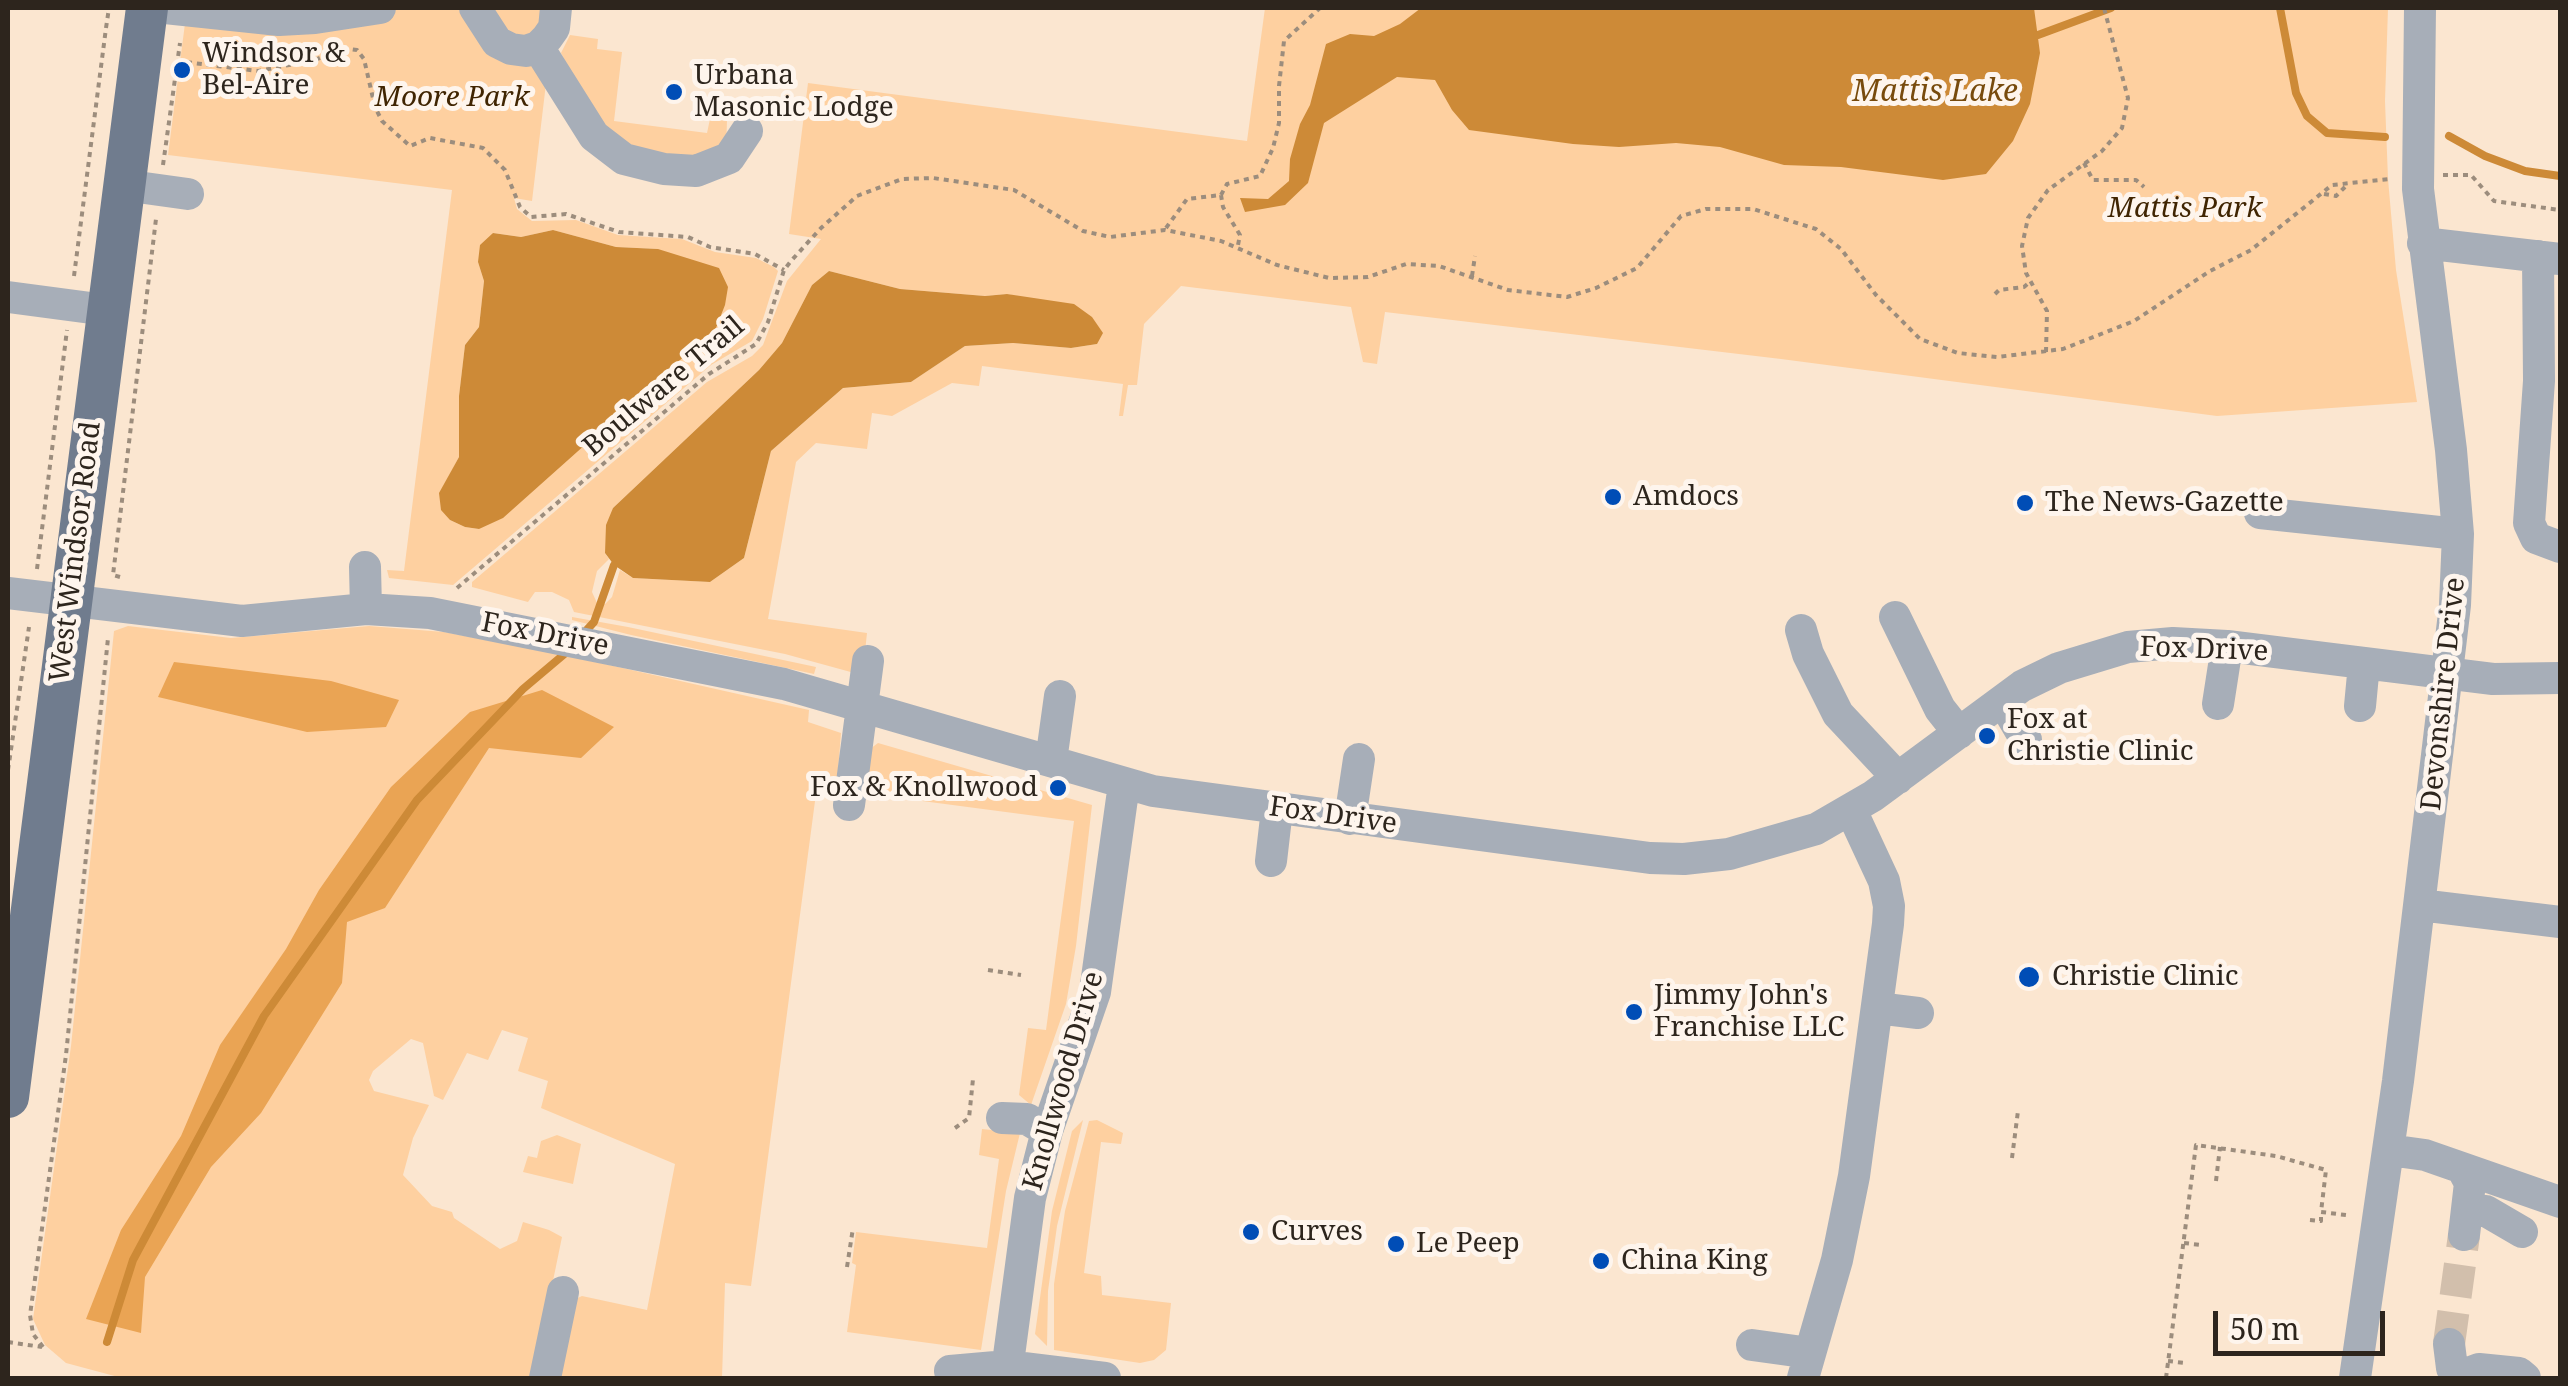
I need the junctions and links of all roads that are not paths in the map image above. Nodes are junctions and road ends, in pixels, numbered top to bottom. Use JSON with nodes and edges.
{"nodes":[{"id":1,"x":146,"y":8,"type":"edge"},
{"id":2,"x":165,"y":8,"type":"edge"},
{"id":3,"x":380,"y":8,"type":"edge"},
{"id":4,"x":474,"y":8,"type":"edge"},
{"id":5,"x":556,"y":8,"type":"edge"},
{"id":6,"x":2420,"y":8,"type":"edge"},
{"id":7,"x":538,"y":47,"type":"junction"},
{"id":8,"x":748,"y":131,"type":"dead end"},
{"id":9,"x":2424,"y":243,"type":"junction"},
{"id":10,"x":2549,"y":258,"type":"edge"},
{"id":11,"x":8,"y":297,"type":"edge"},
{"id":12,"x":106,"y":310,"type":"junction"},
{"id":13,"x":2260,"y":513,"type":"dead end"},
{"id":14,"x":2458,"y":534,"type":"junction"},
{"id":15,"x":2560,"y":547,"type":"edge"},
{"id":16,"x":364,"y":567,"type":"dead end"},
{"id":17,"x":8,"y":594,"type":"edge"},
{"id":18,"x":71,"y":600,"type":"junction"},
{"id":19,"x":366,"y":609,"type":"junction"},
{"id":20,"x":1894,"y":617,"type":"dead end"},
{"id":21,"x":1801,"y":630,"type":"dead end"},
{"id":22,"x":2226,"y":646,"type":"junction"},
{"id":23,"x":868,"y":661,"type":"dead end"},
{"id":24,"x":2364,"y":664,"type":"junction"},
{"id":25,"x":2449,"y":674,"type":"junction"},
{"id":26,"x":2560,"y":678,"type":"edge"},
{"id":27,"x":1060,"y":696,"type":"dead end"},
{"id":28,"x":2003,"y":700,"type":"junction"},
{"id":29,"x":2218,"y":704,"type":"dead end"},
{"id":30,"x":860,"y":705,"type":"junction"},
{"id":31,"x":2360,"y":706,"type":"dead end"},
{"id":32,"x":1959,"y":733,"type":"junction"},
{"id":33,"x":2026,"y":740,"type":"dead end"},
{"id":34,"x":1358,"y":759,"type":"dead end"},
{"id":35,"x":1051,"y":761,"type":"junction"},
{"id":36,"x":1898,"y":778,"type":"junction"},
{"id":37,"x":1124,"y":784,"type":"junction"},
{"id":38,"x":849,"y":805,"type":"dead end"},
{"id":39,"x":1278,"y":808,"type":"junction"},
{"id":40,"x":1851,"y":810,"type":"junction"},
{"id":41,"x":1350,"y":819,"type":"junction"},
{"id":42,"x":1271,"y":861,"type":"dead end"},
{"id":43,"x":2420,"y":905,"type":"junction"},
{"id":44,"x":2560,"y":922,"type":"edge"},
{"id":45,"x":16,"y":958,"type":"edge"},
{"id":46,"x":1877,"y":1008,"type":"junction"},
{"id":47,"x":1918,"y":1013,"type":"dead end"},
{"id":48,"x":8,"y":1097,"type":"edge"},
{"id":49,"x":1002,"y":1118,"type":"dead end"},
{"id":50,"x":1047,"y":1131,"type":"junction"},
{"id":51,"x":2389,"y":1150,"type":"junction"},
{"id":52,"x":2462,"y":1168,"type":"junction"},
{"id":53,"x":2560,"y":1202,"type":"edge"},
{"id":54,"x":2522,"y":1232,"type":"dead end"},
{"id":55,"x":562,"y":1292,"type":"dead end"},
{"id":56,"x":2449,"y":1344,"type":"tunnel mouth"},
{"id":57,"x":1752,"y":1345,"type":"dead end"},
{"id":58,"x":1806,"y":1366,"type":"edge"},
{"id":59,"x":950,"y":1370,"type":"dead end"},
{"id":60,"x":1006,"y":1372,"type":"edge"},
{"id":61,"x":2465,"y":1377,"type":"edge"},
{"id":62,"x":545,"y":1378,"type":"edge"},
{"id":63,"x":1105,"y":1378,"type":"edge"},
{"id":64,"x":2355,"y":1378,"type":"edge"},
{"id":65,"x":2526,"y":1378,"type":"edge"}],
"edges":[{"from":1,"to":12,"type":"main road","name":"West Windsor Road"},
{"from":2,"to":3,"type":"street"},
{"from":4,"to":7,"type":"street"},
{"from":5,"to":7,"type":"street"},
{"from":6,"to":9,"type":"street","name":"Devonshire Drive"},
{"from":7,"to":8,"type":"street"},
{"from":9,"to":10,"type":"street"},
{"from":9,"to":14,"type":"street","name":"Devonshire Drive"},
{"from":10,"to":15,"type":"street"},
{"from":11,"to":12,"type":"street"},
{"from":12,"to":18,"type":"main road","name":"West Windsor Road"},
{"from":13,"to":14,"type":"street"},
{"from":14,"to":25,"type":"street","name":"Devonshire Drive"},
{"from":16,"to":19,"type":"street"},
{"from":17,"to":18,"type":"street","name":"Fox Drive"},
{"from":18,"to":19,"type":"street","name":"Fox Drive"},
{"from":18,"to":45,"type":"main road","name":"West Windsor Road"},
{"from":19,"to":30,"type":"street","name":"Fox Drive"},
{"from":20,"to":32,"type":"street"},
{"from":21,"to":36,"type":"street"},
{"from":22,"to":24,"type":"street","name":"Fox Drive"},
{"from":22,"to":28,"type":"street","name":"Fox Drive"},
{"from":22,"to":29,"type":"street"},
{"from":23,"to":30,"type":"street"},
{"from":24,"to":25,"type":"street","name":"Fox Drive"},
{"from":24,"to":31,"type":"street"},
{"from":25,"to":26,"type":"street","name":"Fox Drive"},
{"from":25,"to":43,"type":"street","name":"Devonshire Drive"},
{"from":27,"to":35,"type":"street"},
{"from":28,"to":32,"type":"street","name":"Fox Drive"},
{"from":28,"to":33,"type":"street"},
{"from":30,"to":35,"type":"street","name":"Fox Drive"},
{"from":30,"to":38,"type":"street"},
{"from":32,"to":36,"type":"street","name":"Fox Drive"},
{"from":34,"to":41,"type":"street"},
{"from":35,"to":37,"type":"street","name":"Fox Drive"},
{"from":36,"to":40,"type":"street","name":"Fox Drive"},
{"from":37,"to":39,"type":"street","name":"Fox Drive"},
{"from":37,"to":50,"type":"street","name":"Knollwood Drive"},
{"from":39,"to":41,"type":"street","name":"Fox Drive"},
{"from":39,"to":42,"type":"street"},
{"from":40,"to":41,"type":"street","name":"Fox Drive"},
{"from":40,"to":46,"type":"street"},
{"from":43,"to":44,"type":"street"},
{"from":43,"to":51,"type":"street","name":"Devonshire Drive"},
{"from":45,"to":48,"type":"main road","name":"West Windsor Road"},
{"from":46,"to":47,"type":"street"},
{"from":46,"to":58,"type":"street"},
{"from":49,"to":50,"type":"street"},
{"from":50,"to":60,"type":"street","name":"Knollwood Drive"},
{"from":51,"to":52,"type":"street"},
{"from":51,"to":64,"type":"street","name":"Devonshire Drive"},
{"from":52,"to":53,"type":"street"},
{"from":52,"to":54,"type":"street"},
{"from":55,"to":62,"type":"street"},
{"from":56,"to":61,"type":"street"},
{"from":57,"to":58,"type":"street"},
{"from":59,"to":60,"type":"street"},
{"from":60,"to":63,"type":"street"},
{"from":61,"to":65,"type":"street"}]}
